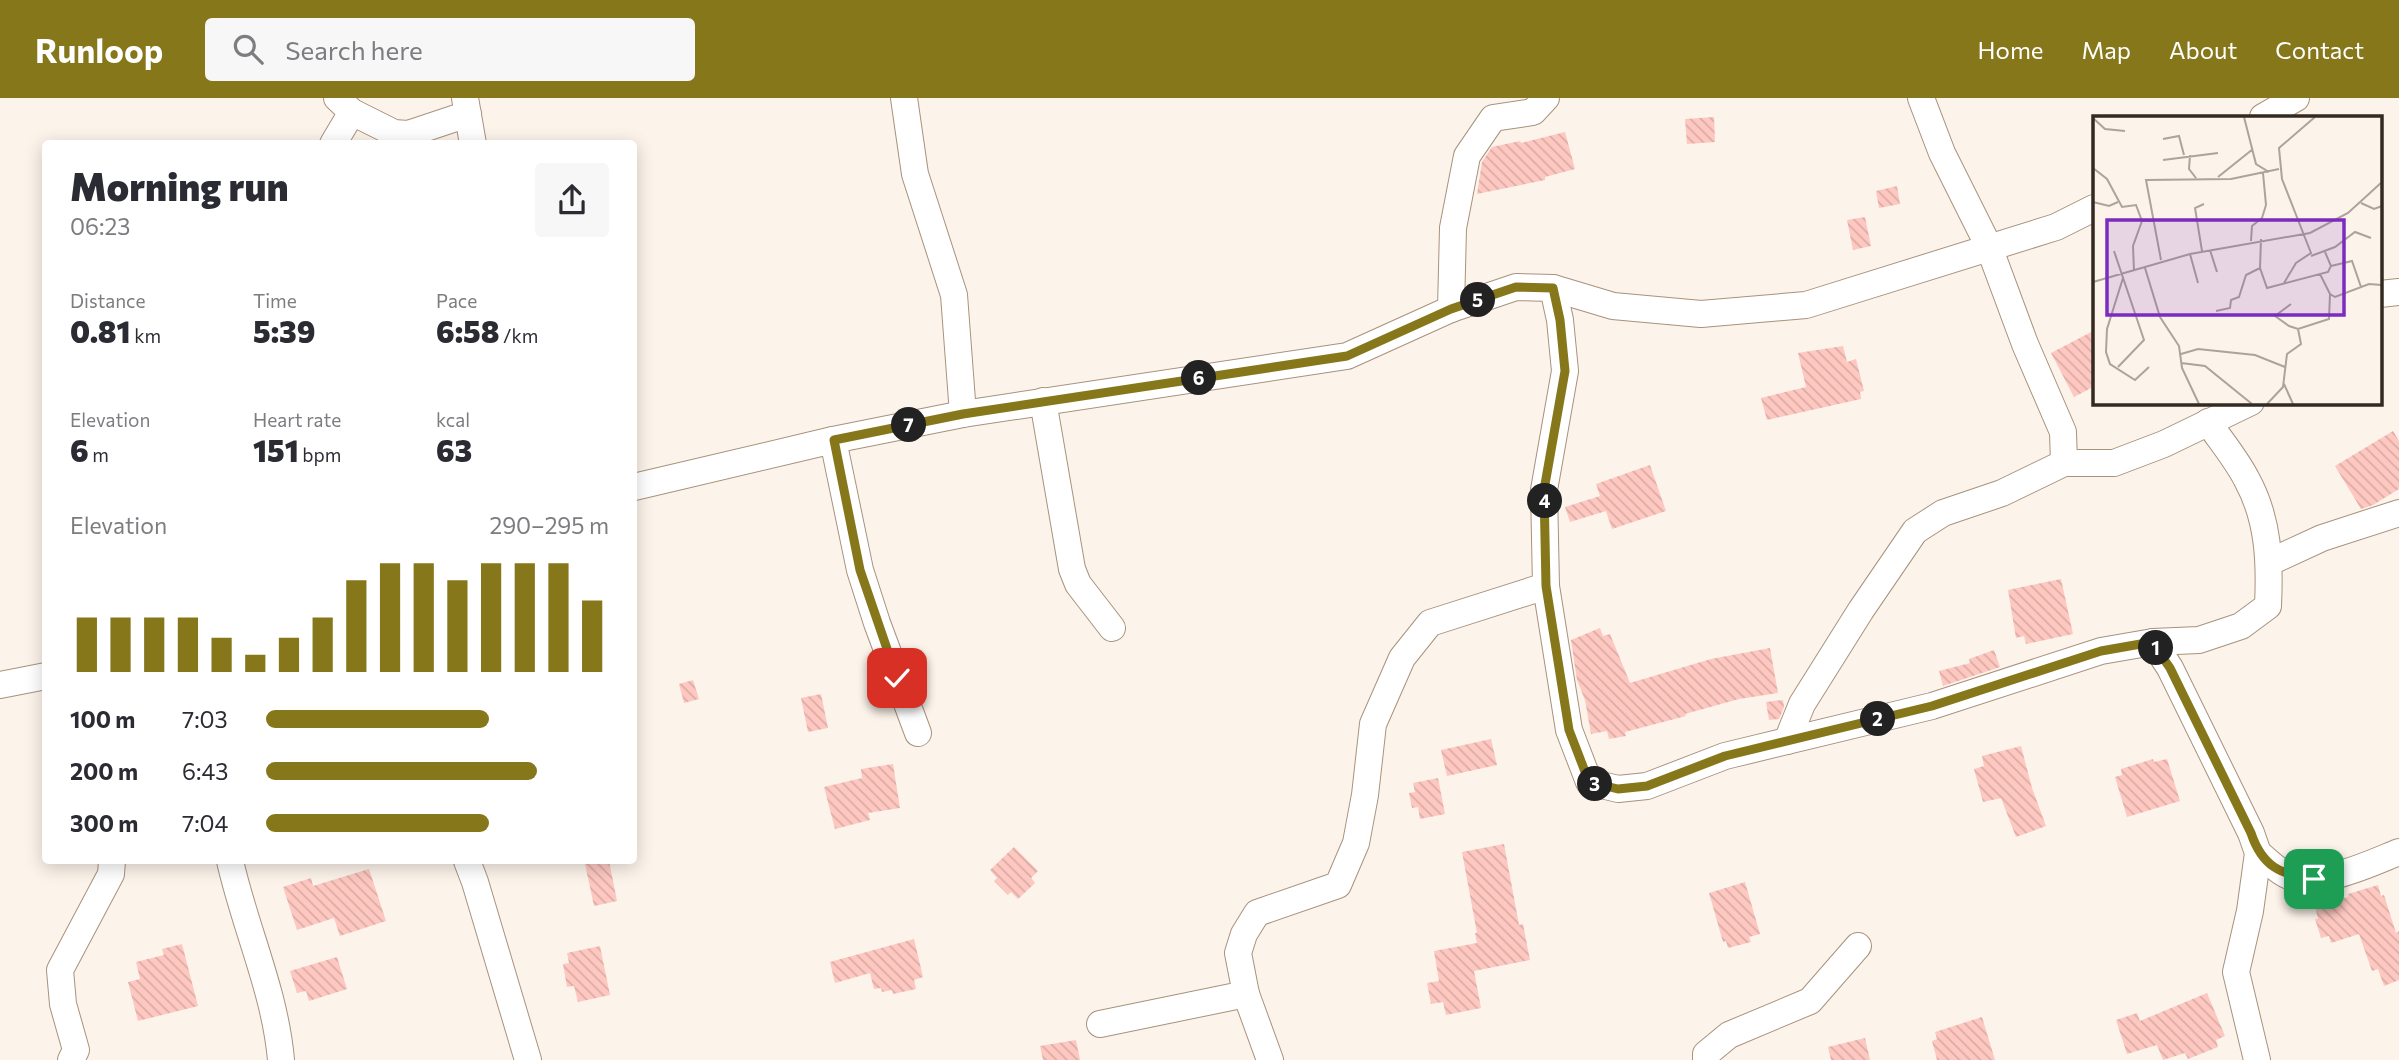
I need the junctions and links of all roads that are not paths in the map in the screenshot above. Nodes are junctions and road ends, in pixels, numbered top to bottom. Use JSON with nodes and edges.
{"nodes":[{"id":1,"x":904,"y":98,"type":"edge"},
{"id":2,"x":1546,"y":98,"type":"edge"},
{"id":3,"x":1921,"y":98,"type":"edge"},
{"id":4,"x":2296,"y":98,"type":"edge"},
{"id":5,"x":345,"y":105,"type":"edge"},
{"id":6,"x":466,"y":106,"type":"edge"},
{"id":7,"x":2265,"y":116,"type":"edge"},
{"id":8,"x":334,"y":140,"type":"edge"},
{"id":9,"x":472,"y":140,"type":"edge"},
{"id":10,"x":2093,"y":209,"type":"edge"},
{"id":11,"x":1989,"y":247,"type":"junction"},
{"id":12,"x":1553,"y":288,"type":"junction"},
{"id":13,"x":1451,"y":309,"type":"junction"},
{"id":14,"x":1044,"y":401,"type":"junction"},
{"id":15,"x":2247,"y":404,"type":"edge"},
{"id":16,"x":963,"y":414,"type":"junction"},
{"id":17,"x":2208,"y":422,"type":"junction"},
{"id":18,"x":834,"y":440,"type":"junction"},
{"id":19,"x":2064,"y":463,"type":"junction"},
{"id":20,"x":637,"y":486,"type":"edge"},
{"id":21,"x":2399,"y":513,"type":"edge"},
{"id":22,"x":2270,"y":562,"type":"junction"},
{"id":23,"x":1546,"y":586,"type":"junction"},
{"id":24,"x":1112,"y":628,"type":"dead end"},
{"id":25,"x":2152,"y":642,"type":"junction"},
{"id":26,"x":42,"y":677,"type":"edge"},
{"id":27,"x":0,"y":685,"type":"edge"},
{"id":28,"x":918,"y":733,"type":"dead end"},
{"id":29,"x":1787,"y":741,"type":"junction"},
{"id":30,"x":2399,"y":852,"type":"edge"},
{"id":31,"x":2258,"y":853,"type":"junction"},
{"id":32,"x":112,"y":864,"type":"edge"},
{"id":33,"x":231,"y":864,"type":"edge"},
{"id":34,"x":468,"y":864,"type":"edge"},
{"id":35,"x":1858,"y":946,"type":"dead end"},
{"id":36,"x":1246,"y":994,"type":"junction"},
{"id":37,"x":1100,"y":1024,"type":"dead end"},
{"id":38,"x":71,"y":1060,"type":"edge"},
{"id":39,"x":281,"y":1060,"type":"edge"},
{"id":40,"x":528,"y":1060,"type":"edge"},
{"id":41,"x":1270,"y":1060,"type":"edge"},
{"id":42,"x":1706,"y":1060,"type":"edge"},
{"id":43,"x":2257,"y":1060,"type":"edge"}],
"edges":[{"from":1,"to":16,"type":"street"},
{"from":2,"to":13,"type":"street"},
{"from":3,"to":11,"type":"street"},
{"from":4,"to":7,"type":"street"},
{"from":5,"to":6,"type":"street"},
{"from":5,"to":8,"type":"street"},
{"from":6,"to":9,"type":"street"},
{"from":10,"to":11,"type":"street"},
{"from":11,"to":12,"type":"street"},
{"from":11,"to":19,"type":"street"},
{"from":12,"to":13,"type":"street"},
{"from":12,"to":23,"type":"street"},
{"from":13,"to":14,"type":"street"},
{"from":14,"to":16,"type":"street"},
{"from":14,"to":24,"type":"street"},
{"from":15,"to":17,"type":"street"},
{"from":16,"to":18,"type":"street"},
{"from":17,"to":19,"type":"street"},
{"from":17,"to":22,"type":"street"},
{"from":18,"to":20,"type":"street"},
{"from":18,"to":28,"type":"street"},
{"from":19,"to":29,"type":"street"},
{"from":21,"to":22,"type":"street"},
{"from":22,"to":25,"type":"street"},
{"from":23,"to":29,"type":"street"},
{"from":23,"to":36,"type":"street"},
{"from":25,"to":29,"type":"street"},
{"from":25,"to":31,"type":"street"},
{"from":26,"to":27,"type":"street"},
{"from":30,"to":31,"type":"street"},
{"from":31,"to":43,"type":"street"},
{"from":32,"to":38,"type":"street"},
{"from":33,"to":39,"type":"street"},
{"from":34,"to":40,"type":"street"},
{"from":35,"to":42,"type":"street"},
{"from":36,"to":37,"type":"street"},
{"from":36,"to":41,"type":"street"}]}
